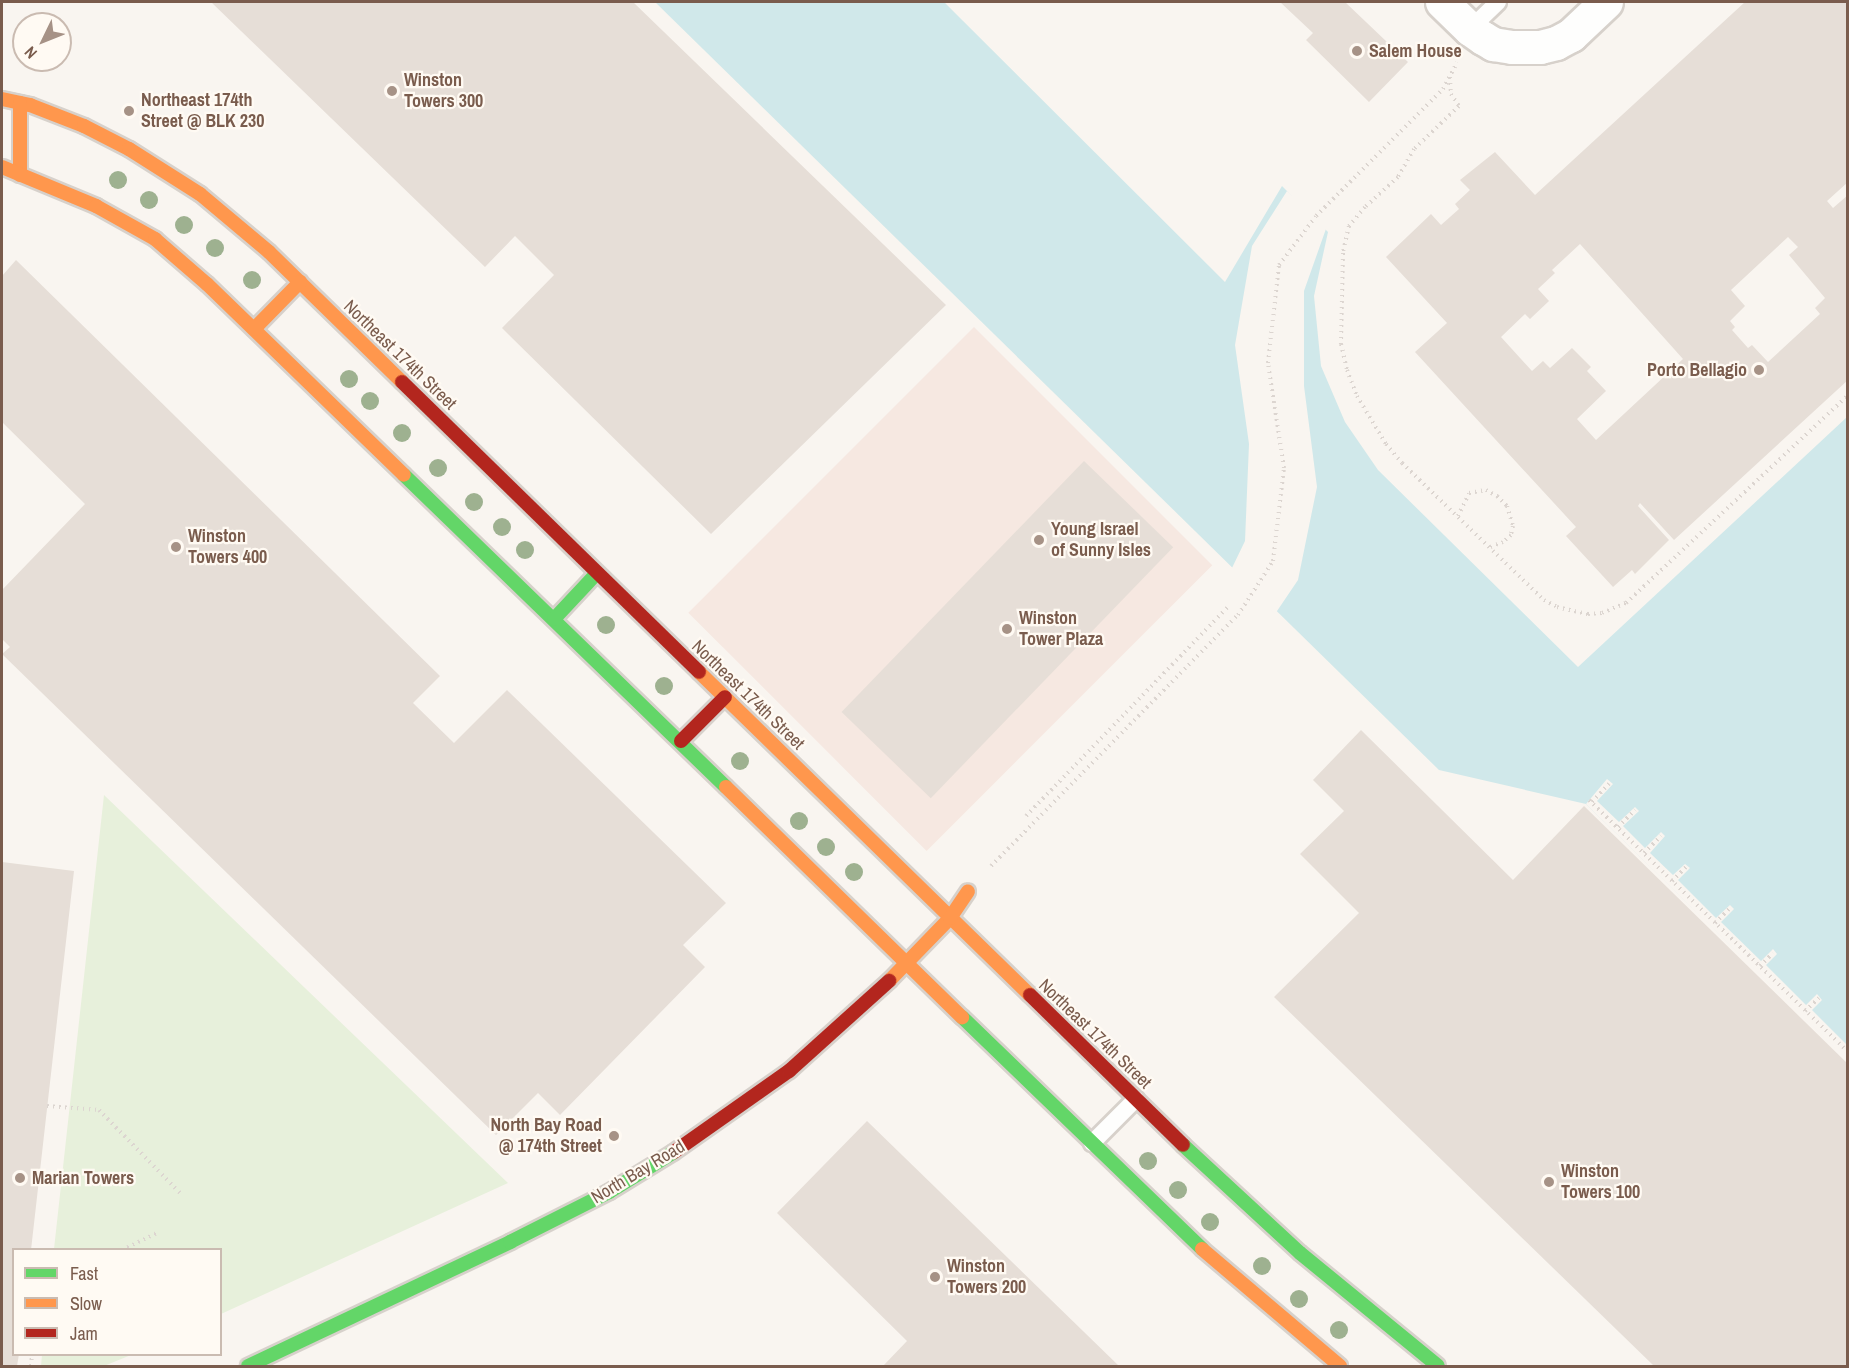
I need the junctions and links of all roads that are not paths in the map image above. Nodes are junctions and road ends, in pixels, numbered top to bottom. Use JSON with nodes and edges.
{"nodes":[{"id":1,"x":1442,"y":2,"type":"edge"},
{"id":2,"x":1498,"y":2,"type":"edge"},
{"id":3,"x":1596,"y":12,"type":"edge"},
{"id":4,"x":1465,"y":44,"type":"junction"},
{"id":5,"x":2,"y":99,"type":"edge"},
{"id":6,"x":20,"y":103,"type":"junction"},
{"id":7,"x":2,"y":167,"type":"edge"},
{"id":8,"x":20,"y":175,"type":"junction"},
{"id":9,"x":300,"y":282,"type":"junction"},
{"id":10,"x":254,"y":329,"type":"junction"},
{"id":11,"x":597,"y":573,"type":"junction"},
{"id":12,"x":554,"y":619,"type":"junction"},
{"id":13,"x":725,"y":697,"type":"junction"},
{"id":14,"x":681,"y":741,"type":"junction"},
{"id":15,"x":968,"y":891,"type":"road end"},
{"id":16,"x":950,"y":918,"type":"junction"},
{"id":17,"x":908,"y":962,"type":"junction"},
{"id":18,"x":1136,"y":1099,"type":"junction"},
{"id":19,"x":1092,"y":1143,"type":"junction"},
{"id":20,"x":248,"y":1366,"type":"edge"},
{"id":21,"x":1340,"y":1366,"type":"edge"},
{"id":22,"x":1438,"y":1366,"type":"edge"}],
"edges":[{"from":1,"to":4,"type":"street"},
{"from":2,"to":4,"type":"lane"},
{"from":3,"to":4,"type":"street"},
{"from":5,"to":6,"type":"street","name":"Northeast 174th Street"},
{"from":6,"to":8,"type":"street"},
{"from":6,"to":9,"type":"street","name":"Northeast 174th Street"},
{"from":7,"to":8,"type":"street"},
{"from":8,"to":10,"type":"street"},
{"from":9,"to":10,"type":"street"},
{"from":9,"to":11,"type":"street","name":"Northeast 174th Street"},
{"from":10,"to":12,"type":"street"},
{"from":11,"to":12,"type":"street"},
{"from":11,"to":13,"type":"street","name":"Northeast 174th Street"},
{"from":12,"to":14,"type":"street"},
{"from":13,"to":14,"type":"street"},
{"from":13,"to":16,"type":"street","name":"Northeast 174th Street"},
{"from":14,"to":17,"type":"street"},
{"from":15,"to":16,"type":"street","name":"North Bay Road"},
{"from":16,"to":17,"type":"street","name":"North Bay Road"},
{"from":16,"to":18,"type":"street","name":"Northeast 174th Street"},
{"from":17,"to":19,"type":"street"},
{"from":17,"to":20,"type":"street","name":"North Bay Road"},
{"from":18,"to":19,"type":"lane"},
{"from":18,"to":22,"type":"street","name":"Northeast 174th Street"},
{"from":19,"to":21,"type":"street"}]}
